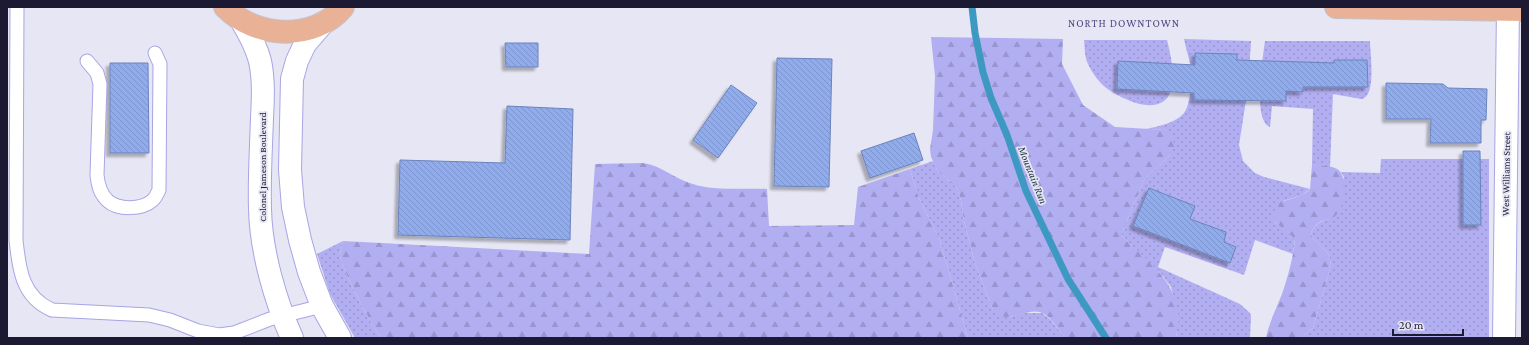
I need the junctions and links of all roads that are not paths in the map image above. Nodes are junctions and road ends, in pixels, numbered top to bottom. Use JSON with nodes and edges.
{"nodes":[{"id":1,"x":17,"y":7,"type":"edge"},
{"id":2,"x":1336,"y":7,"type":"edge"},
{"id":3,"x":345,"y":8,"type":"edge"},
{"id":4,"x":1513,"y":9,"type":"edge"},
{"id":5,"x":233,"y":13,"type":"edge"},
{"id":6,"x":323,"y":23,"type":"junction"},
{"id":7,"x":155,"y":53,"type":"dead end"},
{"id":8,"x":88,"y":61,"type":"dead end"},
{"id":9,"x":322,"y":306,"type":"junction"},
{"id":10,"x":283,"y":316,"type":"junction"},
{"id":11,"x":292,"y":338,"type":"edge"},
{"id":12,"x":340,"y":338,"type":"edge"},
{"id":13,"x":1504,"y":338,"type":"edge"}],
"edges":[{"from":1,"to":10,"type":"lane"},
{"from":2,"to":4,"type":"main road"},
{"from":3,"to":6,"type":"main road"},
{"from":4,"to":13,"type":"main road","name":"West Williams Street"},
{"from":5,"to":6,"type":"main road"},
{"from":5,"to":10,"type":"main road","name":"Colonel Jameson Boulevard"},
{"from":6,"to":9,"type":"main road"},
{"from":7,"to":8,"type":"lane"},
{"from":9,"to":10,"type":"lane"},
{"from":9,"to":12,"type":"main road"},
{"from":10,"to":11,"type":"main road","name":"Colonel Jameson Boulevard"}]}
